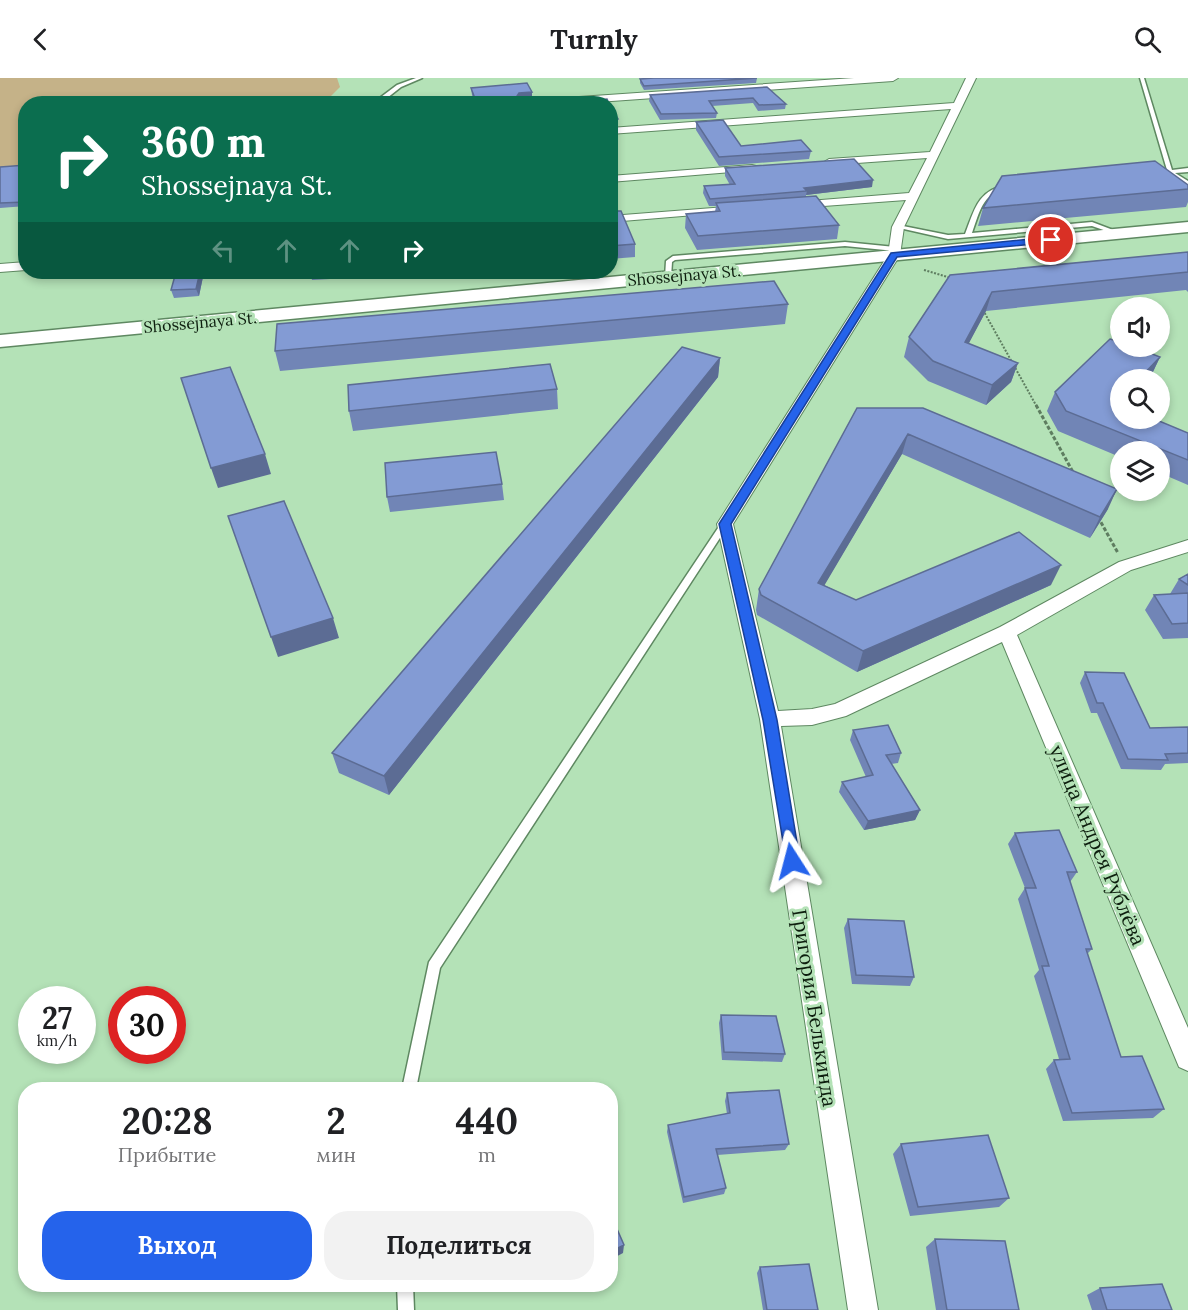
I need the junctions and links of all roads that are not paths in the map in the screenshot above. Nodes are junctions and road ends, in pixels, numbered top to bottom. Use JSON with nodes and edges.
{"nodes":[{"id":1,"x":420,"y":78,"type":"edge"},
{"id":2,"x":893,"y":78,"type":"edge"},
{"id":3,"x":971,"y":78,"type":"edge"},
{"id":4,"x":1142,"y":78,"type":"edge"},
{"id":5,"x":388,"y":96,"type":"edge"},
{"id":6,"x":618,"y":97,"type":"edge"},
{"id":7,"x":957,"y":106,"type":"junction"},
{"id":8,"x":618,"y":130,"type":"edge"},
{"id":9,"x":934,"y":155,"type":"junction"},
{"id":10,"x":818,"y":163,"type":"edge"},
{"id":11,"x":760,"y":167,"type":"edge"},
{"id":12,"x":1188,"y":171,"type":"edge"},
{"id":13,"x":1170,"y":172,"type":"junction"},
{"id":14,"x":1148,"y":174,"type":"edge"},
{"id":15,"x":618,"y":178,"type":"edge"},
{"id":16,"x":1188,"y":184,"type":"edge"},
{"id":17,"x":1013,"y":187,"type":"edge"},
{"id":18,"x":915,"y":196,"type":"junction"},
{"id":19,"x":787,"y":206,"type":"edge"},
{"id":20,"x":751,"y":208,"type":"edge"},
{"id":21,"x":618,"y":218,"type":"edge"},
{"id":22,"x":898,"y":227,"type":"junction"},
{"id":23,"x":1188,"y":227,"type":"edge"},
{"id":24,"x":1118,"y":234,"type":"junction"},
{"id":25,"x":968,"y":235,"type":"junction"},
{"id":26,"x":895,"y":252,"type":"junction"},
{"id":27,"x":18,"y":267,"type":"edge"},
{"id":28,"x":0,"y":268,"type":"edge"},
{"id":29,"x":0,"y":341,"type":"edge"},
{"id":30,"x":725,"y":524,"type":"junction"},
{"id":31,"x":1188,"y":546,"type":"edge"},
{"id":32,"x":1007,"y":632,"type":"junction"},
{"id":33,"x":770,"y":720,"type":"junction"},
{"id":34,"x":1188,"y":1058,"type":"edge"},
{"id":35,"x":411,"y":1082,"type":"edge"},
{"id":36,"x":405,"y":1292,"type":"edge"},
{"id":37,"x":406,"y":1310,"type":"edge"},
{"id":38,"x":863,"y":1310,"type":"edge"}],
"edges":[{"from":1,"to":5,"type":"lane"},
{"from":2,"to":6,"type":"street"},
{"from":3,"to":7,"type":"street"},
{"from":4,"to":13,"type":"lane"},
{"from":7,"to":8,"type":"street"},
{"from":7,"to":9,"type":"street"},
{"from":9,"to":10,"type":"street"},
{"from":9,"to":18,"type":"street"},
{"from":11,"to":15,"type":"street"},
{"from":12,"to":13,"type":"lane"},
{"from":13,"to":14,"type":"lane"},
{"from":13,"to":16,"type":"lane"},
{"from":17,"to":25,"type":"lane"},
{"from":18,"to":19,"type":"street"},
{"from":18,"to":22,"type":"street"},
{"from":20,"to":21,"type":"street"},
{"from":22,"to":25,"type":"lane"},
{"from":22,"to":26,"type":"street"},
{"from":23,"to":24,"type":"street","name":"Shossejnaya St."},
{"from":24,"to":25,"type":"lane"},
{"from":24,"to":26,"type":"street","name":"Shossejnaya St."},
{"from":26,"to":29,"type":"street","name":"Shossejnaya St."},
{"from":26,"to":30,"type":"street"},
{"from":27,"to":28,"type":"street"},
{"from":30,"to":33,"type":"street","name":"Григория Белькинда"},
{"from":30,"to":35,"type":"lane"},
{"from":31,"to":32,"type":"street"},
{"from":32,"to":33,"type":"street"},
{"from":32,"to":34,"type":"street","name":"улица Андрея Рублёва"},
{"from":33,"to":38,"type":"street","name":"Григория Белькинда"},
{"from":36,"to":37,"type":"lane"}]}
